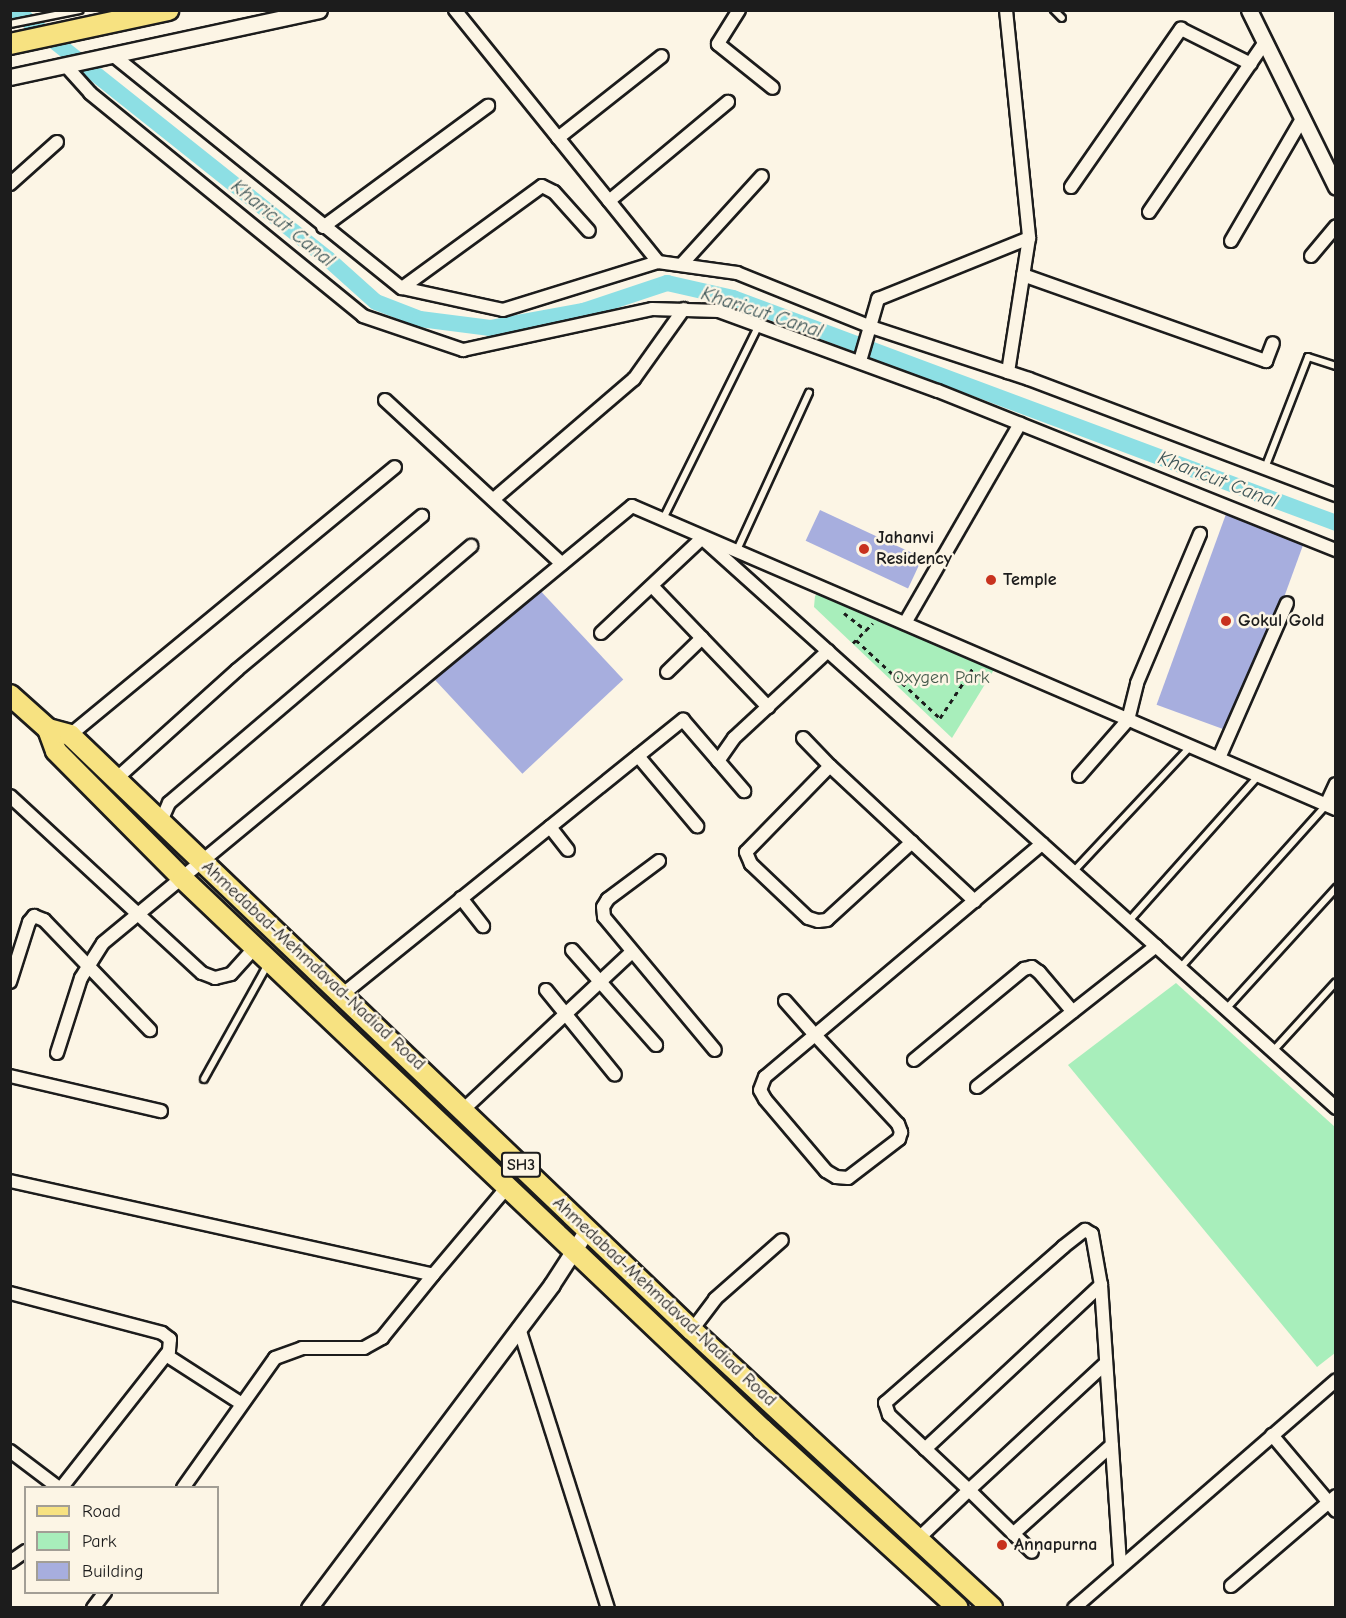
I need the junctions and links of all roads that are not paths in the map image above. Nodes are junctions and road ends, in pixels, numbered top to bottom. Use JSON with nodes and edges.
{"nodes":[{"id":1,"x":168,"y":10,"type":"edge"},
{"id":2,"x":319,"y":10,"type":"edge"},
{"id":3,"x":455,"y":10,"type":"edge"},
{"id":4,"x":739,"y":10,"type":"edge"},
{"id":5,"x":1006,"y":10,"type":"edge"},
{"id":6,"x":1054,"y":10,"type":"edge"},
{"id":7,"x":1250,"y":10,"type":"edge"},
{"id":8,"x":1062,"y":18,"type":"dead end"},
{"id":9,"x":85,"y":19,"type":"edge"},
{"id":10,"x":10,"y":24,"type":"edge"},
{"id":11,"x":1265,"y":42,"type":"junction"},
{"id":12,"x":10,"y":44,"type":"edge"},
{"id":13,"x":114,"y":56,"type":"junction"},
{"id":14,"x":662,"y":56,"type":"dead end"},
{"id":15,"x":1251,"y":64,"type":"junction"},
{"id":16,"x":66,"y":66,"type":"junction"},
{"id":17,"x":10,"y":77,"type":"edge"},
{"id":18,"x":773,"y":88,"type":"dead end"},
{"id":19,"x":728,"y":102,"type":"dead end"},
{"id":20,"x":488,"y":106,"type":"dead end"},
{"id":21,"x":1302,"y":119,"type":"junction"},
{"id":22,"x":558,"y":138,"type":"junction"},
{"id":23,"x":57,"y":142,"type":"dead end"},
{"id":24,"x":762,"y":176,"type":"dead end"},
{"id":25,"x":10,"y":184,"type":"edge"},
{"id":26,"x":1071,"y":187,"type":"dead end"},
{"id":27,"x":1335,"y":187,"type":"edge"},
{"id":28,"x":609,"y":201,"type":"junction"},
{"id":29,"x":1149,"y":212,"type":"dead end"},
{"id":30,"x":1335,"y":226,"type":"edge"},
{"id":31,"x":323,"y":227,"type":"junction"},
{"id":32,"x":589,"y":231,"type":"dead end"},
{"id":33,"x":1029,"y":238,"type":"junction"},
{"id":34,"x":1231,"y":241,"type":"dead end"},
{"id":35,"x":1311,"y":256,"type":"dead end"},
{"id":36,"x":658,"y":262,"type":"junction"},
{"id":37,"x":681,"y":265,"type":"junction"},
{"id":38,"x":1023,"y":275,"type":"junction"},
{"id":39,"x":402,"y":288,"type":"junction"},
{"id":40,"x":684,"y":309,"type":"junction"},
{"id":41,"x":760,"y":324,"type":"junction"},
{"id":42,"x":871,"y":327,"type":"junction"},
{"id":43,"x":1273,"y":343,"type":"dead end"},
{"id":44,"x":860,"y":361,"type":"junction"},
{"id":45,"x":1335,"y":366,"type":"edge"},
{"id":46,"x":1008,"y":372,"type":"junction"},
{"id":47,"x":809,"y":393,"type":"dead end"},
{"id":48,"x":385,"y":400,"type":"dead end"},
{"id":49,"x":1020,"y":424,"type":"junction"},
{"id":50,"x":395,"y":467,"type":"dead end"},
{"id":51,"x":1265,"y":469,"type":"junction"},
{"id":52,"x":1335,"y":495,"type":"edge"},
{"id":53,"x":495,"y":498,"type":"junction"},
{"id":54,"x":422,"y":516,"type":"dead end"},
{"id":55,"x":663,"y":519,"type":"junction"},
{"id":56,"x":1200,"y":534,"type":"dead end"},
{"id":57,"x":699,"y":536,"type":"junction"},
{"id":58,"x":471,"y":546,"type":"dead end"},
{"id":59,"x":737,"y":550,"type":"junction"},
{"id":60,"x":1335,"y":550,"type":"edge"},
{"id":61,"x":562,"y":564,"type":"junction"},
{"id":62,"x":652,"y":586,"type":"junction"},
{"id":63,"x":1287,"y":603,"type":"dead end"},
{"id":64,"x":905,"y":623,"type":"junction"},
{"id":65,"x":601,"y":633,"type":"dead end"},
{"id":66,"x":702,"y":638,"type":"junction"},
{"id":67,"x":828,"y":651,"type":"junction"},
{"id":68,"x":667,"y":672,"type":"dead end"},
{"id":69,"x":11,"y":698,"type":"edge"},
{"id":70,"x":768,"y":706,"type":"junction"},
{"id":71,"x":1128,"y":720,"type":"junction"},
{"id":72,"x":48,"y":729,"type":"junction"},
{"id":73,"x":70,"y":735,"type":"junction"},
{"id":74,"x":803,"y":738,"type":"dead end"},
{"id":75,"x":1191,"y":746,"type":"junction"},
{"id":76,"x":638,"y":756,"type":"junction"},
{"id":77,"x":1219,"y":758,"type":"junction"},
{"id":78,"x":718,"y":761,"type":"junction"},
{"id":79,"x":830,"y":766,"type":"junction"},
{"id":80,"x":1260,"y":774,"type":"junction"},
{"id":81,"x":1079,"y":776,"type":"dead end"},
{"id":82,"x":116,"y":779,"type":"junction"},
{"id":83,"x":1335,"y":784,"type":"edge"},
{"id":84,"x":744,"y":791,"type":"dead end"},
{"id":85,"x":10,"y":796,"type":"edge"},
{"id":86,"x":1331,"y":807,"type":"edge"},
{"id":87,"x":160,"y":821,"type":"junction"},
{"id":88,"x":697,"y":826,"type":"dead end"},
{"id":89,"x":550,"y":827,"type":"junction"},
{"id":90,"x":912,"y":842,"type":"junction"},
{"id":91,"x":1042,"y":844,"type":"junction"},
{"id":92,"x":568,"y":850,"type":"dead end"},
{"id":93,"x":659,"y":861,"type":"dead end"},
{"id":94,"x":203,"y":863,"type":"junction"},
{"id":95,"x":1073,"y":872,"type":"junction"},
{"id":96,"x":183,"y":879,"type":"junction"},
{"id":97,"x":1335,"y":888,"type":"edge"},
{"id":98,"x":461,"y":898,"type":"junction"},
{"id":99,"x":975,"y":901,"type":"junction"},
{"id":100,"x":138,"y":916,"type":"junction"},
{"id":101,"x":1129,"y":922,"type":"junction"},
{"id":102,"x":483,"y":926,"type":"dead end"},
{"id":103,"x":1156,"y":946,"type":"junction"},
{"id":104,"x":255,"y":947,"type":"junction"},
{"id":105,"x":572,"y":950,"type":"dead end"},
{"id":106,"x":632,"y":952,"type":"junction"},
{"id":107,"x":270,"y":961,"type":"junction"},
{"id":108,"x":87,"y":965,"type":"junction"},
{"id":109,"x":1180,"y":968,"type":"junction"},
{"id":110,"x":599,"y":981,"type":"junction"},
{"id":111,"x":10,"y":982,"type":"edge"},
{"id":112,"x":1335,"y":982,"type":"edge"},
{"id":113,"x":546,"y":990,"type":"dead end"},
{"id":114,"x":344,"y":994,"type":"junction"},
{"id":115,"x":785,"y":1001,"type":"dead end"},
{"id":116,"x":1226,"y":1009,"type":"junction"},
{"id":117,"x":1073,"y":1012,"type":"junction"},
{"id":118,"x":565,"y":1013,"type":"junction"},
{"id":119,"x":150,"y":1030,"type":"dead end"},
{"id":120,"x":815,"y":1035,"type":"junction"},
{"id":121,"x":656,"y":1045,"type":"dead end"},
{"id":122,"x":715,"y":1050,"type":"dead end"},
{"id":123,"x":1273,"y":1051,"type":"junction"},
{"id":124,"x":57,"y":1053,"type":"dead end"},
{"id":125,"x":914,"y":1060,"type":"dead end"},
{"id":126,"x":615,"y":1075,"type":"dead end"},
{"id":127,"x":10,"y":1076,"type":"edge"},
{"id":128,"x":204,"y":1079,"type":"dead end"},
{"id":129,"x":977,"y":1087,"type":"dead end"},
{"id":130,"x":1335,"y":1107,"type":"edge"},
{"id":131,"x":464,"y":1109,"type":"junction"},
{"id":132,"x":161,"y":1111,"type":"dead end"},
{"id":133,"x":10,"y":1181,"type":"edge"},
{"id":134,"x":507,"y":1187,"type":"junction"},
{"id":135,"x":587,"y":1230,"type":"junction"},
{"id":136,"x":782,"y":1240,"type":"dead end"},
{"id":137,"x":574,"y":1250,"type":"junction"},
{"id":138,"x":433,"y":1275,"type":"junction"},
{"id":139,"x":1101,"y":1285,"type":"junction"},
{"id":140,"x":10,"y":1293,"type":"edge"},
{"id":141,"x":519,"y":1328,"type":"junction"},
{"id":142,"x":692,"y":1330,"type":"junction"},
{"id":143,"x":166,"y":1355,"type":"junction"},
{"id":144,"x":1106,"y":1363,"type":"junction"},
{"id":145,"x":1335,"y":1380,"type":"edge"},
{"id":146,"x":242,"y":1404,"type":"junction"},
{"id":147,"x":1272,"y":1435,"type":"junction"},
{"id":148,"x":1112,"y":1445,"type":"junction"},
{"id":149,"x":925,"y":1449,"type":"junction"},
{"id":150,"x":10,"y":1450,"type":"edge"},
{"id":151,"x":57,"y":1486,"type":"edge"},
{"id":152,"x":62,"y":1486,"type":"edge"},
{"id":153,"x":184,"y":1486,"type":"edge"},
{"id":154,"x":969,"y":1490,"type":"junction"},
{"id":155,"x":1333,"y":1503,"type":"edge"},
{"id":156,"x":1013,"y":1533,"type":"junction"},
{"id":157,"x":919,"y":1538,"type":"junction"},
{"id":158,"x":24,"y":1552,"type":"edge"},
{"id":159,"x":1032,"y":1552,"type":"dead end"},
{"id":160,"x":10,"y":1562,"type":"edge"},
{"id":161,"x":1120,"y":1565,"type":"junction"},
{"id":162,"x":1231,"y":1586,"type":"dead end"},
{"id":163,"x":104,"y":1594,"type":"edge"},
{"id":164,"x":93,"y":1608,"type":"edge"},
{"id":165,"x":309,"y":1608,"type":"edge"},
{"id":166,"x":608,"y":1608,"type":"edge"},
{"id":167,"x":958,"y":1608,"type":"edge"},
{"id":168,"x":992,"y":1608,"type":"edge"},
{"id":169,"x":1074,"y":1608,"type":"edge"}],
"edges":[{"from":1,"to":9,"type":"main road"},
{"from":2,"to":13,"type":"street"},
{"from":3,"to":22,"type":"street"},
{"from":4,"to":18,"type":"street"},
{"from":5,"to":33,"type":"street"},
{"from":6,"to":8,"type":"lane"},
{"from":7,"to":11,"type":"street"},
{"from":9,"to":10,"type":"lane"},
{"from":9,"to":12,"type":"main road"},
{"from":11,"to":15,"type":"street"},
{"from":11,"to":21,"type":"street"},
{"from":13,"to":16,"type":"street"},
{"from":13,"to":31,"type":"street"},
{"from":14,"to":22,"type":"street"},
{"from":15,"to":26,"type":"street"},
{"from":15,"to":29,"type":"street"},
{"from":16,"to":17,"type":"street"},
{"from":16,"to":40,"type":"street"},
{"from":19,"to":28,"type":"street"},
{"from":20,"to":31,"type":"street"},
{"from":21,"to":27,"type":"street"},
{"from":21,"to":34,"type":"street"},
{"from":22,"to":28,"type":"street"},
{"from":23,"to":25,"type":"street"},
{"from":24,"to":37,"type":"street"},
{"from":28,"to":36,"type":"street"},
{"from":30,"to":35,"type":"street"},
{"from":31,"to":39,"type":"street"},
{"from":32,"to":39,"type":"street"},
{"from":33,"to":38,"type":"street"},
{"from":33,"to":42,"type":"street"},
{"from":36,"to":37,"type":"street"},
{"from":36,"to":39,"type":"street"},
{"from":37,"to":42,"type":"street"},
{"from":38,"to":43,"type":"street"},
{"from":38,"to":46,"type":"street"},
{"from":40,"to":41,"type":"street"},
{"from":40,"to":53,"type":"street"},
{"from":41,"to":44,"type":"street"},
{"from":41,"to":55,"type":"lane"},
{"from":42,"to":44,"type":"street"},
{"from":42,"to":46,"type":"street"},
{"from":44,"to":49,"type":"street"},
{"from":45,"to":51,"type":"lane"},
{"from":46,"to":51,"type":"street"},
{"from":47,"to":59,"type":"lane"},
{"from":48,"to":53,"type":"street"},
{"from":49,"to":60,"type":"street"},
{"from":49,"to":64,"type":"street"},
{"from":50,"to":73,"type":"street"},
{"from":51,"to":52,"type":"street"},
{"from":53,"to":61,"type":"street"},
{"from":54,"to":82,"type":"street"},
{"from":55,"to":57,"type":"street"},
{"from":55,"to":61,"type":"street"},
{"from":56,"to":71,"type":"street"},
{"from":57,"to":59,"type":"street"},
{"from":57,"to":62,"type":"street"},
{"from":57,"to":67,"type":"street"},
{"from":58,"to":87,"type":"street"},
{"from":59,"to":64,"type":"street"},
{"from":61,"to":94,"type":"street"},
{"from":62,"to":65,"type":"street"},
{"from":62,"to":66,"type":"street"},
{"from":63,"to":77,"type":"street"},
{"from":64,"to":71,"type":"street"},
{"from":66,"to":68,"type":"street"},
{"from":66,"to":70,"type":"street"},
{"from":67,"to":70,"type":"street"},
{"from":67,"to":91,"type":"street"},
{"from":69,"to":72,"type":"main road"},
{"from":70,"to":78,"type":"street"},
{"from":71,"to":75,"type":"street"},
{"from":71,"to":81,"type":"street"},
{"from":72,"to":73,"type":"main road","name":"Ahmedabad-Mehmdavad-Nadiad Road","number":"SH3"},
{"from":72,"to":96,"type":"main road"},
{"from":73,"to":82,"type":"main road","name":"Ahmedabad-Mehmdavad-Nadiad Road","number":"SH3"},
{"from":74,"to":79,"type":"street"},
{"from":75,"to":77,"type":"street"},
{"from":75,"to":95,"type":"lane"},
{"from":76,"to":78,"type":"street"},
{"from":76,"to":88,"type":"street"},
{"from":76,"to":89,"type":"street"},
{"from":77,"to":80,"type":"street"},
{"from":78,"to":84,"type":"street"},
{"from":79,"to":90,"type":"street"},
{"from":79,"to":90,"type":"street"},
{"from":80,"to":86,"type":"street"},
{"from":80,"to":101,"type":"lane"},
{"from":82,"to":87,"type":"main road","name":"Ahmedabad-Mehmdavad-Nadiad Road","number":"SH3"},
{"from":83,"to":86,"type":"street"},
{"from":85,"to":100,"type":"street"},
{"from":86,"to":109,"type":"lane"},
{"from":87,"to":94,"type":"main road","name":"Ahmedabad-Mehmdavad-Nadiad Road","number":"SH3"},
{"from":89,"to":92,"type":"street"},
{"from":89,"to":98,"type":"street"},
{"from":90,"to":99,"type":"street"},
{"from":91,"to":95,"type":"street"},
{"from":91,"to":99,"type":"street"},
{"from":93,"to":106,"type":"street"},
{"from":94,"to":96,"type":"street"},
{"from":94,"to":114,"type":"main road","name":"Ahmedabad-Mehmdavad-Nadiad Road","number":"SH3"},
{"from":95,"to":101,"type":"street"},
{"from":96,"to":100,"type":"street"},
{"from":96,"to":104,"type":"main road"},
{"from":97,"to":116,"type":"lane"},
{"from":98,"to":102,"type":"street"},
{"from":98,"to":114,"type":"street"},
{"from":99,"to":120,"type":"street"},
{"from":100,"to":104,"type":"street"},
{"from":100,"to":108,"type":"street"},
{"from":101,"to":103,"type":"street"},
{"from":103,"to":109,"type":"street"},
{"from":103,"to":117,"type":"street"},
{"from":104,"to":107,"type":"main road"},
{"from":105,"to":110,"type":"street"},
{"from":106,"to":110,"type":"street"},
{"from":106,"to":122,"type":"street"},
{"from":107,"to":128,"type":"lane"},
{"from":107,"to":134,"type":"main road"},
{"from":108,"to":111,"type":"street"},
{"from":108,"to":119,"type":"street"},
{"from":108,"to":124,"type":"street"},
{"from":109,"to":116,"type":"street"},
{"from":110,"to":118,"type":"street"},
{"from":110,"to":121,"type":"street"},
{"from":112,"to":123,"type":"lane"},
{"from":113,"to":118,"type":"street"},
{"from":114,"to":131,"type":"main road","name":"Ahmedabad-Mehmdavad-Nadiad Road","number":"SH3"},
{"from":115,"to":120,"type":"street"},
{"from":116,"to":123,"type":"street"},
{"from":117,"to":125,"type":"street"},
{"from":117,"to":129,"type":"street"},
{"from":118,"to":126,"type":"street"},
{"from":118,"to":131,"type":"street"},
{"from":120,"to":120,"type":"street"},
{"from":123,"to":130,"type":"street"},
{"from":127,"to":132,"type":"street"},
{"from":131,"to":135,"type":"main road","name":"Ahmedabad-Mehmdavad-Nadiad Road","number":"SH3"},
{"from":133,"to":138,"type":"street"},
{"from":134,"to":137,"type":"main road"},
{"from":134,"to":138,"type":"street"},
{"from":135,"to":137,"type":"street"},
{"from":135,"to":142,"type":"main road","name":"Ahmedabad-Mehmdavad-Nadiad Road","number":"SH3"},
{"from":136,"to":142,"type":"street"},
{"from":137,"to":141,"type":"street"},
{"from":137,"to":167,"type":"main road"},
{"from":138,"to":146,"type":"street"},
{"from":139,"to":144,"type":"street"},
{"from":139,"to":149,"type":"street"},
{"from":139,"to":149,"type":"street"},
{"from":140,"to":143,"type":"street"},
{"from":141,"to":165,"type":"street"},
{"from":141,"to":166,"type":"street"},
{"from":142,"to":157,"type":"main road","name":"Ahmedabad-Mehmdavad-Nadiad Road","number":"SH3"},
{"from":143,"to":146,"type":"street"},
{"from":143,"to":152,"type":"street"},
{"from":144,"to":148,"type":"street"},
{"from":144,"to":154,"type":"street"},
{"from":145,"to":147,"type":"street"},
{"from":146,"to":153,"type":"street"},
{"from":147,"to":155,"type":"street"},
{"from":147,"to":161,"type":"street"},
{"from":148,"to":156,"type":"street"},
{"from":148,"to":161,"type":"street"},
{"from":149,"to":154,"type":"street"},
{"from":150,"to":151,"type":"street"},
{"from":154,"to":156,"type":"street"},
{"from":154,"to":157,"type":"street"},
{"from":155,"to":162,"type":"street"},
{"from":156,"to":159,"type":"street"},
{"from":157,"to":168,"type":"main road","name":"Ahmedabad-Mehmdavad-Nadiad Road","number":"SH3"},
{"from":158,"to":160,"type":"street"},
{"from":161,"to":169,"type":"street"},
{"from":163,"to":164,"type":"street"}]}
